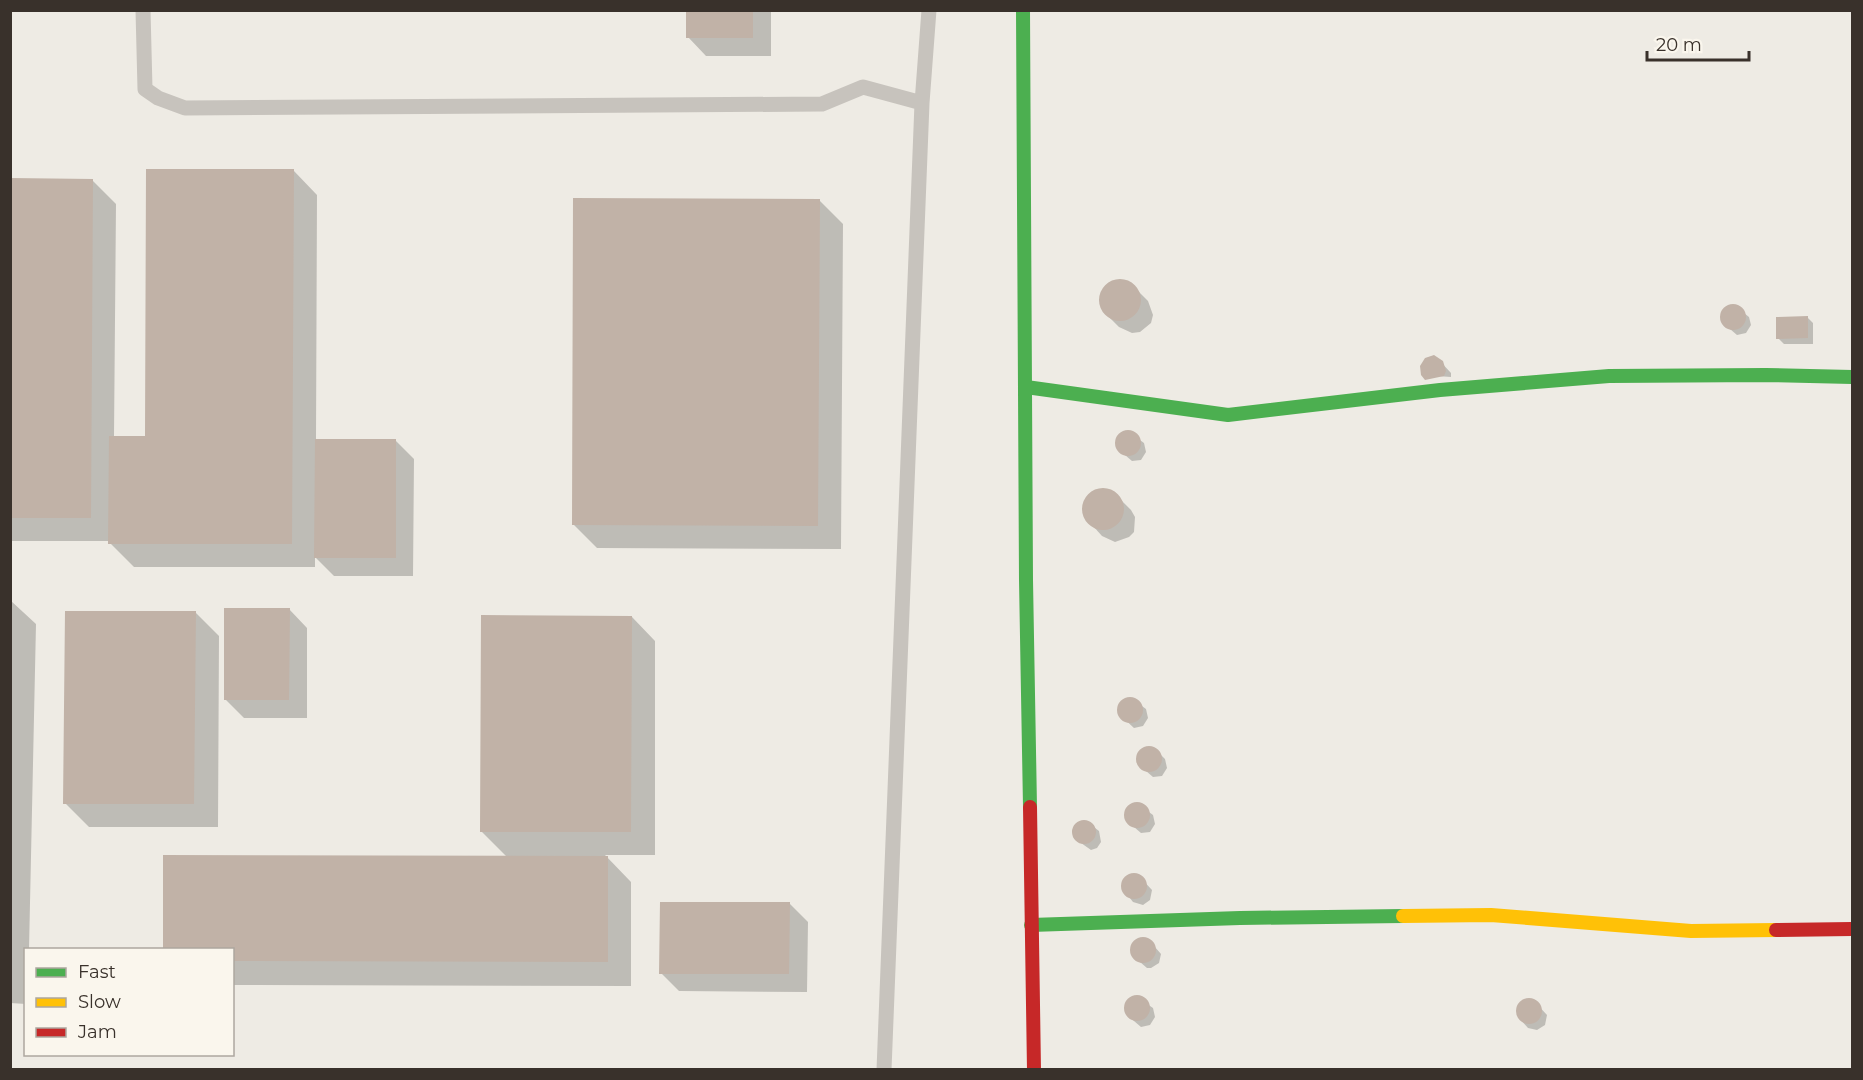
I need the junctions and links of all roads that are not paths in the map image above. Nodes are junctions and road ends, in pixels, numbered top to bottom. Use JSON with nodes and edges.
{"nodes":[{"id":1,"x":143,"y":10,"type":"edge"},
{"id":2,"x":929,"y":10,"type":"edge"},
{"id":3,"x":1023,"y":10,"type":"edge"},
{"id":4,"x":922,"y":103,"type":"junction"},
{"id":5,"x":1852,"y":377,"type":"edge"},
{"id":6,"x":1026,"y":387,"type":"junction"},
{"id":7,"x":1031,"y":925,"type":"junction"},
{"id":8,"x":1852,"y":929,"type":"edge"},
{"id":9,"x":884,"y":1070,"type":"edge"},
{"id":10,"x":1034,"y":1070,"type":"edge"}],
"edges":[{"from":1,"to":4,"type":"lane"},
{"from":2,"to":4,"type":"lane"},
{"from":3,"to":6,"type":"street"},
{"from":4,"to":9,"type":"lane"},
{"from":5,"to":6,"type":"street"},
{"from":6,"to":7,"type":"street"},
{"from":7,"to":8,"type":"street"},
{"from":7,"to":10,"type":"street"}]}
